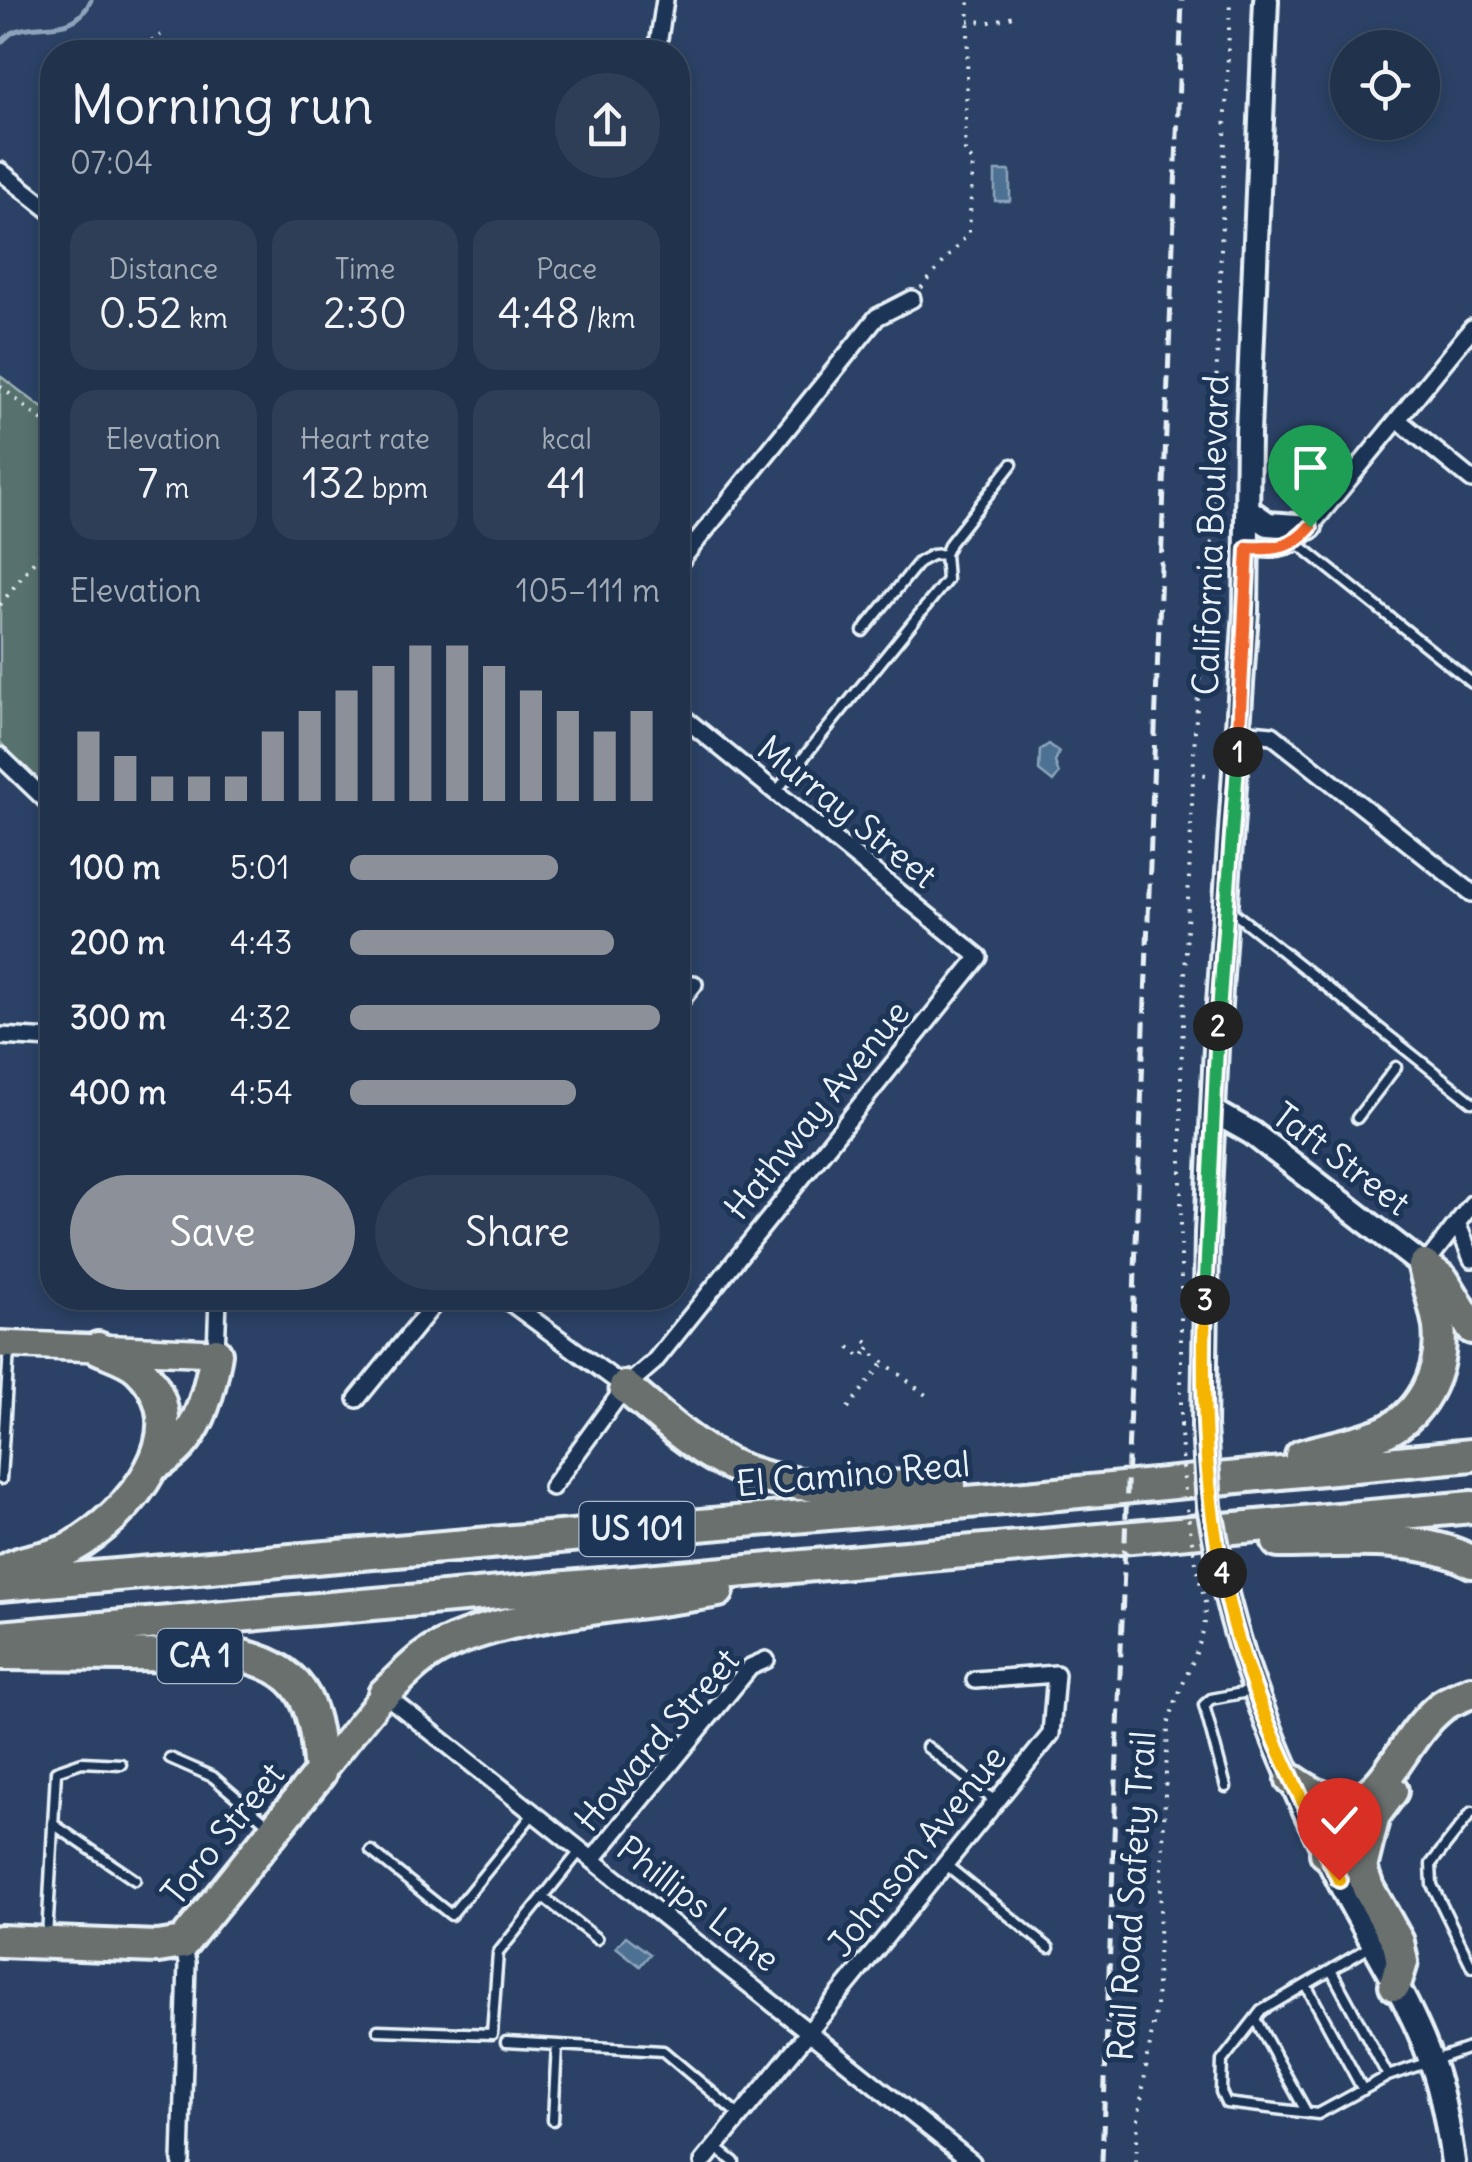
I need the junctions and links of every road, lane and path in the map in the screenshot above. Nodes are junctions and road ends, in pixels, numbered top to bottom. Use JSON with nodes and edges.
{"nodes":[{"id":1,"x":665,"y":0,"type":"edge"},
{"id":2,"x":969,"y":0,"type":"edge"},
{"id":3,"x":1230,"y":0,"type":"edge"},
{"id":4,"x":1266,"y":0,"type":"edge"},
{"id":5,"x":1018,"y":15,"type":"dead end"},
{"id":6,"x":968,"y":21,"type":"junction"},
{"id":7,"x":161,"y":35,"type":"dead end"},
{"id":8,"x":153,"y":40,"type":"edge"},
{"id":9,"x":659,"y":40,"type":"edge"},
{"id":10,"x":0,"y":170,"type":"edge"},
{"id":11,"x":40,"y":202,"type":"edge"},
{"id":12,"x":912,"y":299,"type":"joint"},
{"id":13,"x":1472,"y":328,"type":"edge"},
{"id":14,"x":0,"y":386,"type":"edge"},
{"id":15,"x":40,"y":418,"type":"edge"},
{"id":16,"x":1398,"y":420,"type":"junction"},
{"id":17,"x":1012,"y":464,"type":"dead end"},
{"id":18,"x":1472,"y":480,"type":"edge"},
{"id":19,"x":1248,"y":510,"type":"junction"},
{"id":20,"x":1304,"y":535,"type":"junction"},
{"id":21,"x":1248,"y":548,"type":"junction"},
{"id":22,"x":690,"y":549,"type":"edge"},
{"id":23,"x":40,"y":553,"type":"edge"},
{"id":24,"x":945,"y":554,"type":"junction"},
{"id":25,"x":0,"y":605,"type":"edge"},
{"id":26,"x":863,"y":631,"type":"dead end"},
{"id":27,"x":1472,"y":684,"type":"edge"},
{"id":28,"x":690,"y":724,"type":"edge"},
{"id":29,"x":1240,"y":732,"type":"junction"},
{"id":30,"x":0,"y":756,"type":"edge"},
{"id":31,"x":775,"y":793,"type":"junction"},
{"id":32,"x":40,"y":794,"type":"edge"},
{"id":33,"x":1472,"y":893,"type":"edge"},
{"id":34,"x":1226,"y":906,"type":"junction"},
{"id":35,"x":979,"y":956,"type":"joint"},
{"id":36,"x":694,"y":984,"type":"dead end"},
{"id":37,"x":690,"y":989,"type":"edge"},
{"id":38,"x":0,"y":1036,"type":"edge"},
{"id":39,"x":40,"y":1038,"type":"edge"},
{"id":40,"x":1396,"y":1068,"type":"dead end"},
{"id":41,"x":1472,"y":1102,"type":"edge"},
{"id":42,"x":1213,"y":1110,"type":"junction"},
{"id":43,"x":1356,"y":1118,"type":"dead end"},
{"id":44,"x":1472,"y":1204,"type":"edge"},
{"id":45,"x":1457,"y":1224,"type":"junction"},
{"id":46,"x":1472,"y":1259,"type":"edge"},
{"id":47,"x":1424,"y":1266,"type":"junction"},
{"id":48,"x":218,"y":1310,"type":"edge"},
{"id":49,"x":429,"y":1310,"type":"edge"},
{"id":50,"x":520,"y":1310,"type":"edge"},
{"id":51,"x":1472,"y":1328,"type":"edge"},
{"id":52,"x":866,"y":1340,"type":"dead end"},
{"id":53,"x":857,"y":1341,"type":"dead end"},
{"id":54,"x":5,"y":1345,"type":"edge"},
{"id":55,"x":98,"y":1348,"type":"junction"},
{"id":56,"x":870,"y":1348,"type":"junction"},
{"id":57,"x":879,"y":1351,"type":"dead end"},
{"id":58,"x":216,"y":1353,"type":"junction"},
{"id":59,"x":884,"y":1362,"type":"junction"},
{"id":60,"x":625,"y":1387,"type":"junction"},
{"id":61,"x":357,"y":1399,"type":"dead end"},
{"id":62,"x":931,"y":1399,"type":"dead end"},
{"id":63,"x":848,"y":1408,"type":"dead end"},
{"id":64,"x":1193,"y":1426,"type":"junction"},
{"id":65,"x":1472,"y":1455,"type":"edge"},
{"id":66,"x":156,"y":1464,"type":"junction"},
{"id":67,"x":1274,"y":1472,"type":"junction"},
{"id":68,"x":2,"y":1479,"type":"edge"},
{"id":69,"x":552,"y":1487,"type":"dead end"},
{"id":70,"x":1026,"y":1497,"type":"junction"},
{"id":71,"x":1472,"y":1507,"type":"edge"},
{"id":72,"x":1206,"y":1532,"type":"junction"},
{"id":73,"x":1472,"y":1562,"type":"edge"},
{"id":74,"x":830,"y":1564,"type":"junction"},
{"id":75,"x":0,"y":1575,"type":"edge"},
{"id":76,"x":0,"y":1584,"type":"edge"},
{"id":77,"x":1215,"y":1596,"type":"junction"},
{"id":78,"x":0,"y":1637,"type":"edge"},
{"id":79,"x":0,"y":1654,"type":"edge"},
{"id":80,"x":766,"y":1660,"type":"dead end"},
{"id":81,"x":976,"y":1680,"type":"dead end"},
{"id":82,"x":1253,"y":1691,"type":"junction"},
{"id":83,"x":1472,"y":1692,"type":"edge"},
{"id":84,"x":384,"y":1694,"type":"junction"},
{"id":85,"x":927,"y":1747,"type":"dead end"},
{"id":86,"x":170,"y":1758,"type":"dead end"},
{"id":87,"x":122,"y":1764,"type":"dead end"},
{"id":88,"x":320,"y":1773,"type":"junction"},
{"id":89,"x":1292,"y":1780,"type":"junction"},
{"id":90,"x":1226,"y":1787,"type":"dead end"},
{"id":91,"x":996,"y":1802,"type":"junction"},
{"id":92,"x":1472,"y":1812,"type":"edge"},
{"id":93,"x":534,"y":1813,"type":"junction"},
{"id":94,"x":1374,"y":1815,"type":"junction"},
{"id":95,"x":53,"y":1824,"type":"junction"},
{"id":96,"x":274,"y":1830,"type":"junction"},
{"id":97,"x":371,"y":1851,"type":"dead end"},
{"id":98,"x":1326,"y":1852,"type":"junction"},
{"id":99,"x":587,"y":1855,"type":"junction"},
{"id":100,"x":945,"y":1864,"type":"junction"},
{"id":101,"x":136,"y":1880,"type":"dead end"},
{"id":102,"x":542,"y":1897,"type":"junction"},
{"id":103,"x":597,"y":1939,"type":"dead end"},
{"id":104,"x":0,"y":1941,"type":"edge"},
{"id":105,"x":46,"y":1942,"type":"junction"},
{"id":106,"x":183,"y":1942,"type":"junction"},
{"id":107,"x":1374,"y":1945,"type":"junction"},
{"id":108,"x":1049,"y":1948,"type":"dead end"},
{"id":109,"x":1472,"y":1967,"type":"edge"},
{"id":110,"x":1331,"y":1970,"type":"junction"},
{"id":111,"x":1306,"y":1985,"type":"junction"},
{"id":112,"x":1395,"y":1985,"type":"junction"},
{"id":113,"x":1255,"y":2020,"type":"junction"},
{"id":114,"x":378,"y":2030,"type":"dead end"},
{"id":115,"x":809,"y":2030,"type":"junction"},
{"id":116,"x":506,"y":2042,"type":"dead end"},
{"id":117,"x":558,"y":2045,"type":"junction"},
{"id":118,"x":1472,"y":2046,"type":"edge"},
{"id":119,"x":1432,"y":2064,"type":"junction"},
{"id":120,"x":1388,"y":2076,"type":"junction"},
{"id":121,"x":1363,"y":2090,"type":"junction"},
{"id":122,"x":1307,"y":2113,"type":"junction"},
{"id":123,"x":740,"y":2116,"type":"junction"},
{"id":124,"x":553,"y":2120,"type":"dead end"},
{"id":125,"x":714,"y":2147,"type":"junction"},
{"id":126,"x":181,"y":2162,"type":"edge"},
{"id":127,"x":702,"y":2162,"type":"edge"},
{"id":128,"x":734,"y":2162,"type":"edge"},
{"id":129,"x":972,"y":2162,"type":"edge"},
{"id":130,"x":1136,"y":2162,"type":"edge"},
{"id":131,"x":1453,"y":2162,"type":"edge"}],
"edges":[{"from":1,"to":9,"type":"street"},
{"from":2,"to":6,"type":"path"},
{"from":3,"to":64,"type":"path"},
{"from":4,"to":19,"type":"street","name":"California Boulevard"},
{"from":5,"to":6,"type":"path"},
{"from":6,"to":12,"type":"path"},
{"from":7,"to":8,"type":"path"},
{"from":10,"to":11,"type":"street"},
{"from":12,"to":22,"type":"street"},
{"from":13,"to":16,"type":"street"},
{"from":14,"to":15,"type":"path"},
{"from":16,"to":18,"type":"street"},
{"from":16,"to":20,"type":"street"},
{"from":17,"to":24,"type":"lane"},
{"from":19,"to":20,"type":"street"},
{"from":19,"to":21,"type":"street","name":"California Boulevard"},
{"from":20,"to":21,"type":"street"},
{"from":20,"to":27,"type":"lane"},
{"from":21,"to":29,"type":"street","name":"California Boulevard"},
{"from":23,"to":25,"type":"path"},
{"from":24,"to":26,"type":"lane"},
{"from":24,"to":31,"type":"lane"},
{"from":28,"to":31,"type":"street","name":"Murray Street"},
{"from":29,"to":33,"type":"street"},
{"from":29,"to":34,"type":"street","name":"California Boulevard"},
{"from":30,"to":32,"type":"street"},
{"from":31,"to":35,"type":"street","name":"Murray Street"},
{"from":34,"to":41,"type":"lane"},
{"from":34,"to":42,"type":"street","name":"California Boulevard"},
{"from":35,"to":60,"type":"street","name":"Hathway Avenue"},
{"from":36,"to":37,"type":"street"},
{"from":38,"to":39,"type":"street"},
{"from":40,"to":43,"type":"lane"},
{"from":42,"to":47,"type":"street","name":"Taft Street"},
{"from":42,"to":64,"type":"street","name":"California Boulevard"},
{"from":44,"to":45,"type":"street"},
{"from":45,"to":46,"type":"street","name":"Taft Street"},
{"from":45,"to":47,"type":"street"},
{"from":47,"to":51,"type":"highway"},
{"from":47,"to":67,"type":"highway"},
{"from":48,"to":58,"type":"street"},
{"from":49,"to":61,"type":"street"},
{"from":50,"to":60,"type":"street"},
{"from":52,"to":56,"type":"path"},
{"from":53,"to":56,"type":"path"},
{"from":54,"to":55,"type":"main road"},
{"from":54,"to":68,"type":"lane"},
{"from":55,"to":58,"type":"main road"},
{"from":55,"to":66,"type":"highway"},
{"from":56,"to":57,"type":"path"},
{"from":56,"to":59,"type":"path"},
{"from":58,"to":66,"type":"highway"},
{"from":59,"to":62,"type":"path"},
{"from":59,"to":63,"type":"path"},
{"from":60,"to":69,"type":"street","name":"Hathway Avenue"},
{"from":60,"to":70,"type":"highway"},
{"from":64,"to":77,"type":"street","name":"California Boulevard","bridge":true},
{"from":65,"to":67,"type":"highway","name":"El Camino Real","number":"US 101"},
{"from":66,"to":75,"type":"highway"},
{"from":67,"to":70,"type":"highway","name":"El Camino Real","number":"US 101"},
{"from":70,"to":76,"type":"highway","name":"El Camino Real","number":"US 101"},
{"from":71,"to":72,"type":"highway","number":"US 101"},
{"from":72,"to":73,"type":"highway"},
{"from":72,"to":74,"type":"highway","number":"US 101"},
{"from":74,"to":78,"type":"highway","number":"US 101"},
{"from":74,"to":84,"type":"highway"},
{"from":77,"to":82,"type":"street","name":"California Boulevard"},
{"from":77,"to":130,"type":"path","name":"Rail Road Safety Trail"},
{"from":79,"to":88,"type":"highway","number":"CA 1"},
{"from":80,"to":99,"type":"street","name":"Howard Street"},
{"from":81,"to":91,"type":"street","name":"Johnson Avenue"},
{"from":82,"to":89,"type":"street","name":"California Boulevard"},
{"from":82,"to":90,"type":"lane"},
{"from":83,"to":89,"type":"highway"},
{"from":83,"to":94,"type":"highway"},
{"from":84,"to":88,"type":"main road","name":"Toro Street"},
{"from":84,"to":93,"type":"street","name":"Phillips Lane"},
{"from":85,"to":91,"type":"lane"},
{"from":86,"to":96,"type":"lane"},
{"from":87,"to":95,"type":"lane"},
{"from":88,"to":96,"type":"highway","name":"Toro Street"},
{"from":89,"to":98,"type":"street","name":"California Boulevard"},
{"from":91,"to":100,"type":"street","name":"Johnson Avenue"},
{"from":92,"to":109,"type":"lane"},
{"from":93,"to":97,"type":"lane"},
{"from":93,"to":99,"type":"street","name":"Phillips Lane"},
{"from":94,"to":98,"type":"highway"},
{"from":94,"to":112,"type":"highway"},
{"from":95,"to":101,"type":"lane"},
{"from":95,"to":105,"type":"lane"},
{"from":96,"to":106,"type":"highway","name":"Toro Street"},
{"from":98,"to":107,"type":"street","name":"California Boulevard"},
{"from":99,"to":102,"type":"lane"},
{"from":99,"to":115,"type":"street","name":"Phillips Lane"},
{"from":100,"to":108,"type":"lane"},
{"from":100,"to":115,"type":"street","name":"Johnson Avenue"},
{"from":102,"to":103,"type":"lane"},
{"from":102,"to":114,"type":"lane"},
{"from":104,"to":105,"type":"highway"},
{"from":105,"to":106,"type":"highway"},
{"from":106,"to":126,"type":"street","name":"Toro Street"},
{"from":107,"to":110,"type":"lane"},
{"from":107,"to":112,"type":"street","name":"California Boulevard"},
{"from":110,"to":111,"type":"lane"},
{"from":110,"to":120,"type":"lane"},
{"from":111,"to":113,"type":"lane"},
{"from":111,"to":121,"type":"lane"},
{"from":112,"to":119,"type":"street","name":"California Boulevard"},
{"from":113,"to":122,"type":"lane"},
{"from":113,"to":122,"type":"lane"},
{"from":115,"to":123,"type":"street","name":"Johnson Avenue"},
{"from":115,"to":129,"type":"street","name":"Phillips Lane"},
{"from":116,"to":117,"type":"lane"},
{"from":117,"to":123,"type":"lane"},
{"from":117,"to":124,"type":"lane"},
{"from":118,"to":119,"type":"lane"},
{"from":119,"to":120,"type":"lane"},
{"from":119,"to":131,"type":"street","name":"California Boulevard"},
{"from":120,"to":121,"type":"lane"},
{"from":121,"to":122,"type":"lane"},
{"from":123,"to":125,"type":"street","name":"Johnson Avenue"},
{"from":125,"to":127,"type":"street","name":"Johnson Avenue"},
{"from":125,"to":128,"type":"lane"}]}
